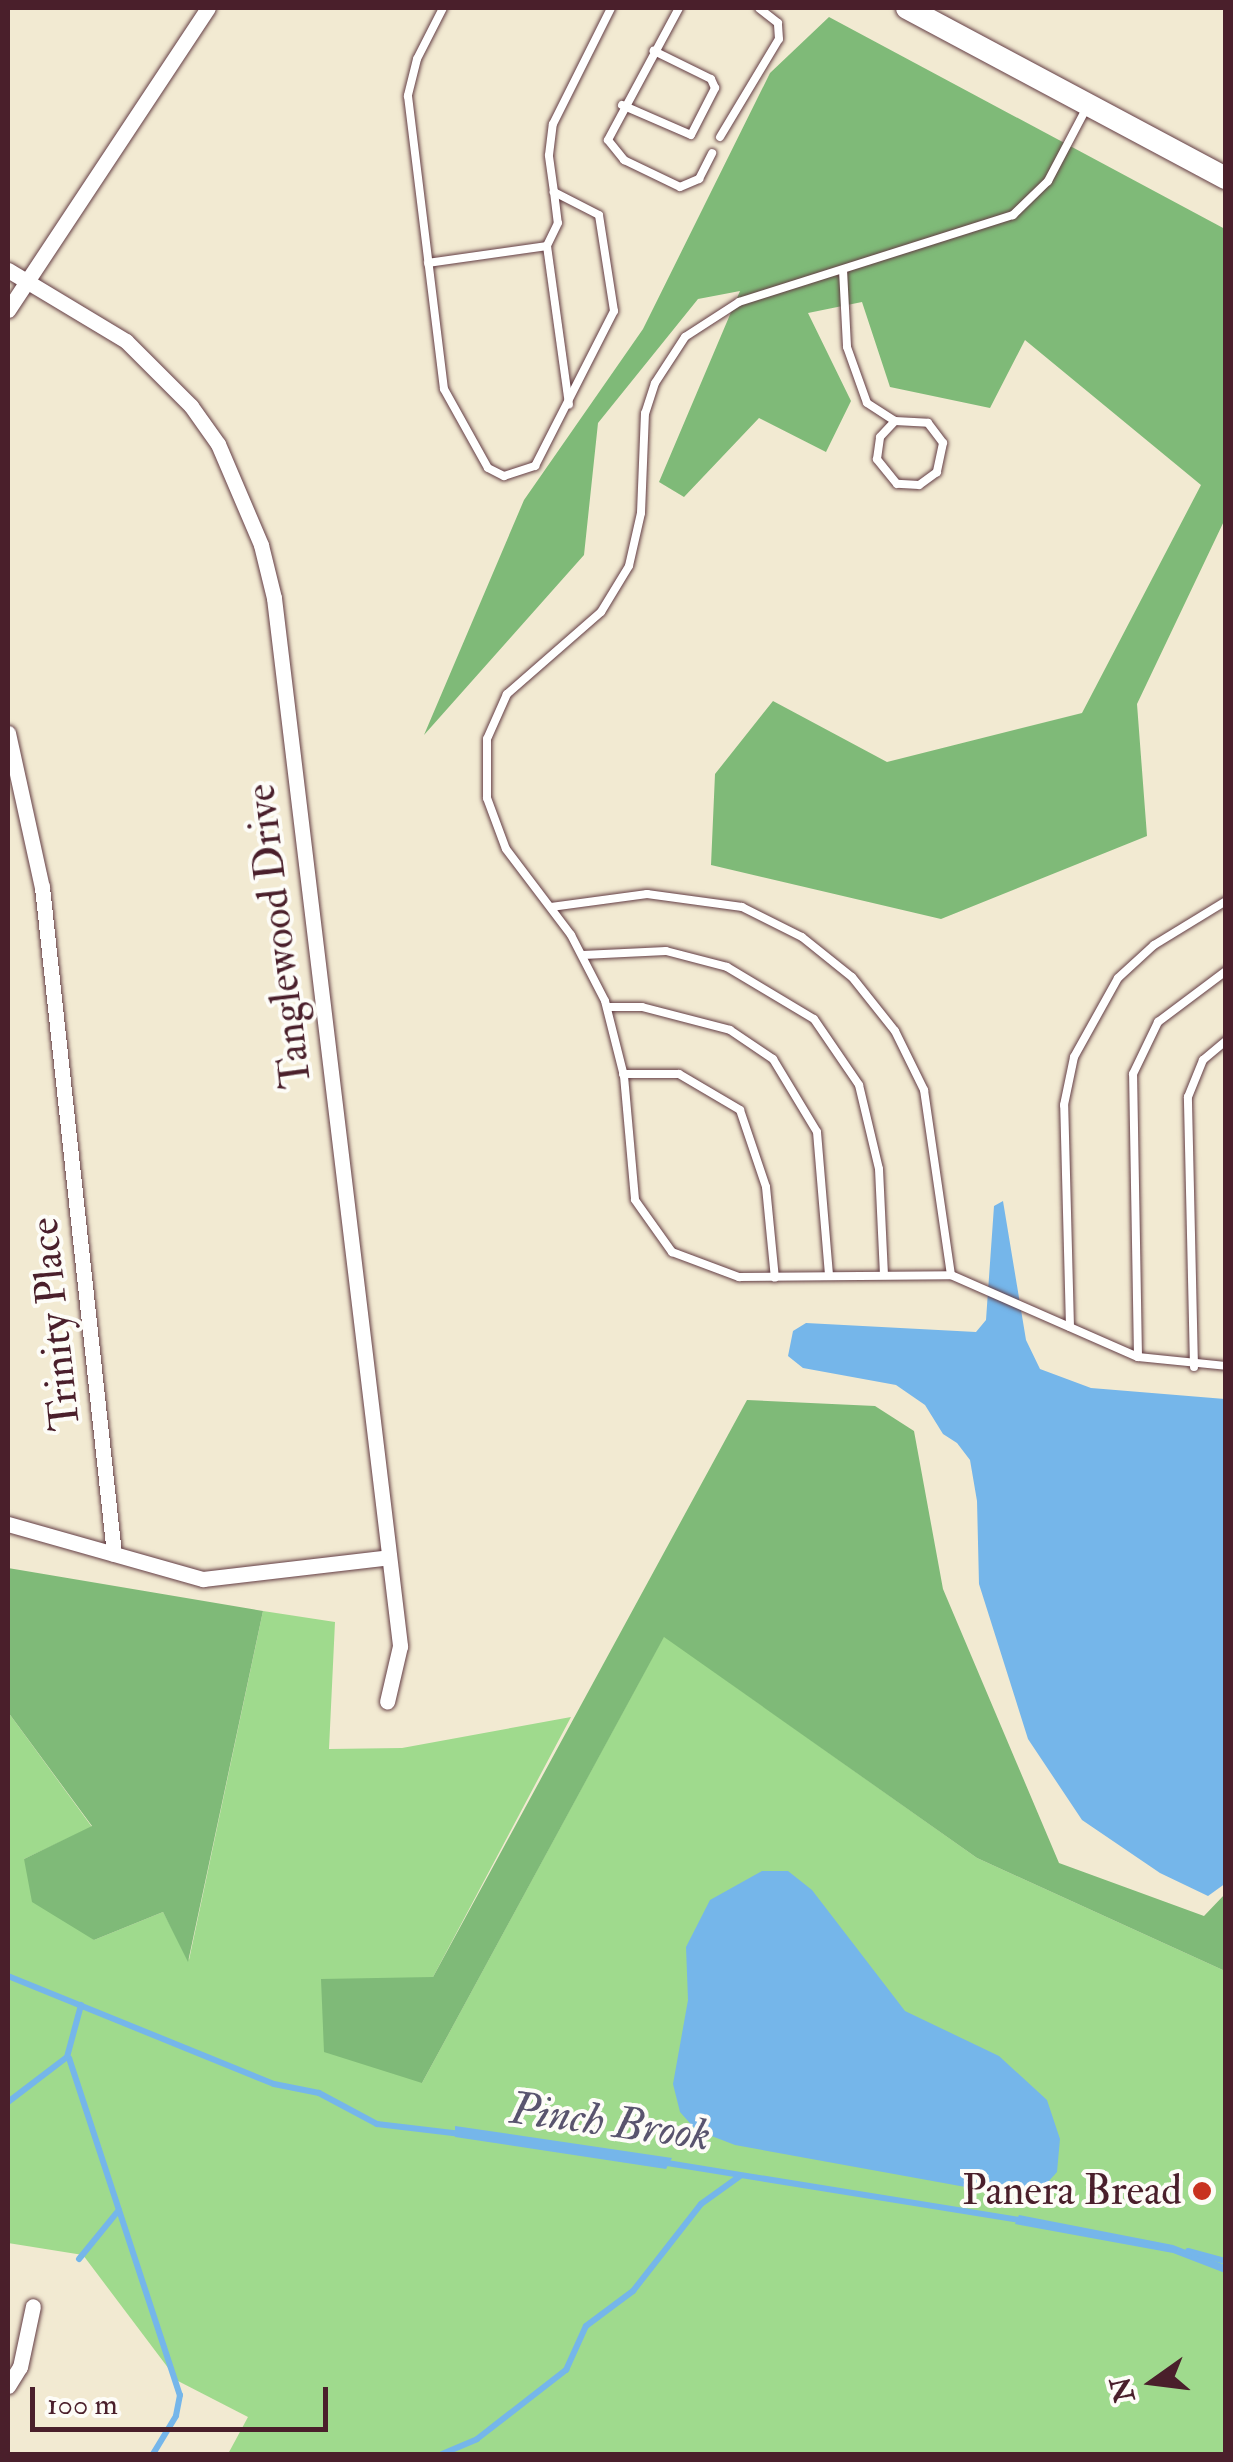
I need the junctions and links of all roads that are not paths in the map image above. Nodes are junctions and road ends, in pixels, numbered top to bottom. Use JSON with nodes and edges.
{"nodes":[{"id":1,"x":208,"y":8,"type":"edge"},
{"id":2,"x":443,"y":8,"type":"edge"},
{"id":3,"x":611,"y":8,"type":"edge"},
{"id":4,"x":678,"y":8,"type":"edge"},
{"id":5,"x":759,"y":8,"type":"edge"},
{"id":6,"x":907,"y":8,"type":"edge"},
{"id":7,"x":654,"y":51,"type":"junction"},
{"id":8,"x":1088,"y":104,"type":"junction"},
{"id":9,"x":622,"y":105,"type":"junction"},
{"id":10,"x":720,"y":137,"type":"dead end"},
{"id":11,"x":712,"y":153,"type":"dead end"},
{"id":12,"x":1226,"y":178,"type":"edge"},
{"id":13,"x":554,"y":192,"type":"junction"},
{"id":14,"x":547,"y":246,"type":"junction"},
{"id":15,"x":428,"y":263,"type":"junction"},
{"id":16,"x":8,"y":270,"type":"edge"},
{"id":17,"x":843,"y":270,"type":"junction"},
{"id":18,"x":26,"y":282,"type":"junction"},
{"id":19,"x":8,"y":310,"type":"edge"},
{"id":20,"x":569,"y":404,"type":"junction"},
{"id":21,"x":896,"y":421,"type":"junction"},
{"id":22,"x":8,"y":733,"type":"edge"},
{"id":23,"x":1226,"y":900,"type":"edge"},
{"id":24,"x":551,"y":908,"type":"junction"},
{"id":25,"x":583,"y":954,"type":"junction"},
{"id":26,"x":1226,"y":971,"type":"edge"},
{"id":27,"x":607,"y":1007,"type":"junction"},
{"id":28,"x":1226,"y":1042,"type":"edge"},
{"id":29,"x":624,"y":1074,"type":"junction"},
{"id":30,"x":884,"y":1274,"type":"junction"},
{"id":31,"x":951,"y":1275,"type":"junction"},
{"id":32,"x":830,"y":1276,"type":"junction"},
{"id":33,"x":774,"y":1278,"type":"junction"},
{"id":34,"x":1070,"y":1327,"type":"junction"},
{"id":35,"x":1138,"y":1356,"type":"junction"},
{"id":36,"x":1226,"y":1366,"type":"edge"},
{"id":37,"x":1194,"y":1367,"type":"junction"},
{"id":38,"x":8,"y":1524,"type":"edge"},
{"id":39,"x":114,"y":1554,"type":"junction"},
{"id":40,"x":390,"y":1557,"type":"junction"},
{"id":41,"x":387,"y":1702,"type":"dead end"},
{"id":42,"x":33,"y":2306,"type":"dead end"},
{"id":43,"x":8,"y":2386,"type":"edge"}],
"edges":[{"from":1,"to":18,"type":"street"},
{"from":2,"to":15,"type":"lane"},
{"from":3,"to":13,"type":"lane"},
{"from":4,"to":7,"type":"lane"},
{"from":5,"to":10,"type":"lane"},
{"from":6,"to":8,"type":"street"},
{"from":7,"to":9,"type":"lane"},
{"from":7,"to":9,"type":"lane"},
{"from":8,"to":12,"type":"street"},
{"from":8,"to":17,"type":"lane"},
{"from":9,"to":11,"type":"lane"},
{"from":13,"to":14,"type":"lane"},
{"from":13,"to":20,"type":"lane"},
{"from":14,"to":15,"type":"lane"},
{"from":14,"to":20,"type":"lane"},
{"from":15,"to":20,"type":"lane"},
{"from":16,"to":18,"type":"street","name":"Tanglewood Drive"},
{"from":17,"to":21,"type":"lane"},
{"from":17,"to":24,"type":"lane"},
{"from":18,"to":19,"type":"street"},
{"from":18,"to":40,"type":"street","name":"Tanglewood Drive"},
{"from":21,"to":21,"type":"lane"},
{"from":22,"to":39,"type":"street","name":"Trinity Place"},
{"from":23,"to":34,"type":"lane"},
{"from":24,"to":25,"type":"lane"},
{"from":24,"to":31,"type":"lane"},
{"from":25,"to":27,"type":"lane"},
{"from":25,"to":30,"type":"lane"},
{"from":26,"to":35,"type":"lane"},
{"from":27,"to":29,"type":"lane"},
{"from":27,"to":32,"type":"lane"},
{"from":28,"to":37,"type":"lane"},
{"from":29,"to":33,"type":"lane"},
{"from":29,"to":33,"type":"lane"},
{"from":30,"to":31,"type":"lane"},
{"from":30,"to":32,"type":"lane"},
{"from":31,"to":34,"type":"lane"},
{"from":32,"to":33,"type":"lane"},
{"from":34,"to":35,"type":"lane"},
{"from":35,"to":37,"type":"lane"},
{"from":36,"to":37,"type":"lane"},
{"from":38,"to":39,"type":"street"},
{"from":39,"to":40,"type":"street"},
{"from":40,"to":41,"type":"street","name":"Tanglewood Drive"},
{"from":42,"to":43,"type":"street"}]}
